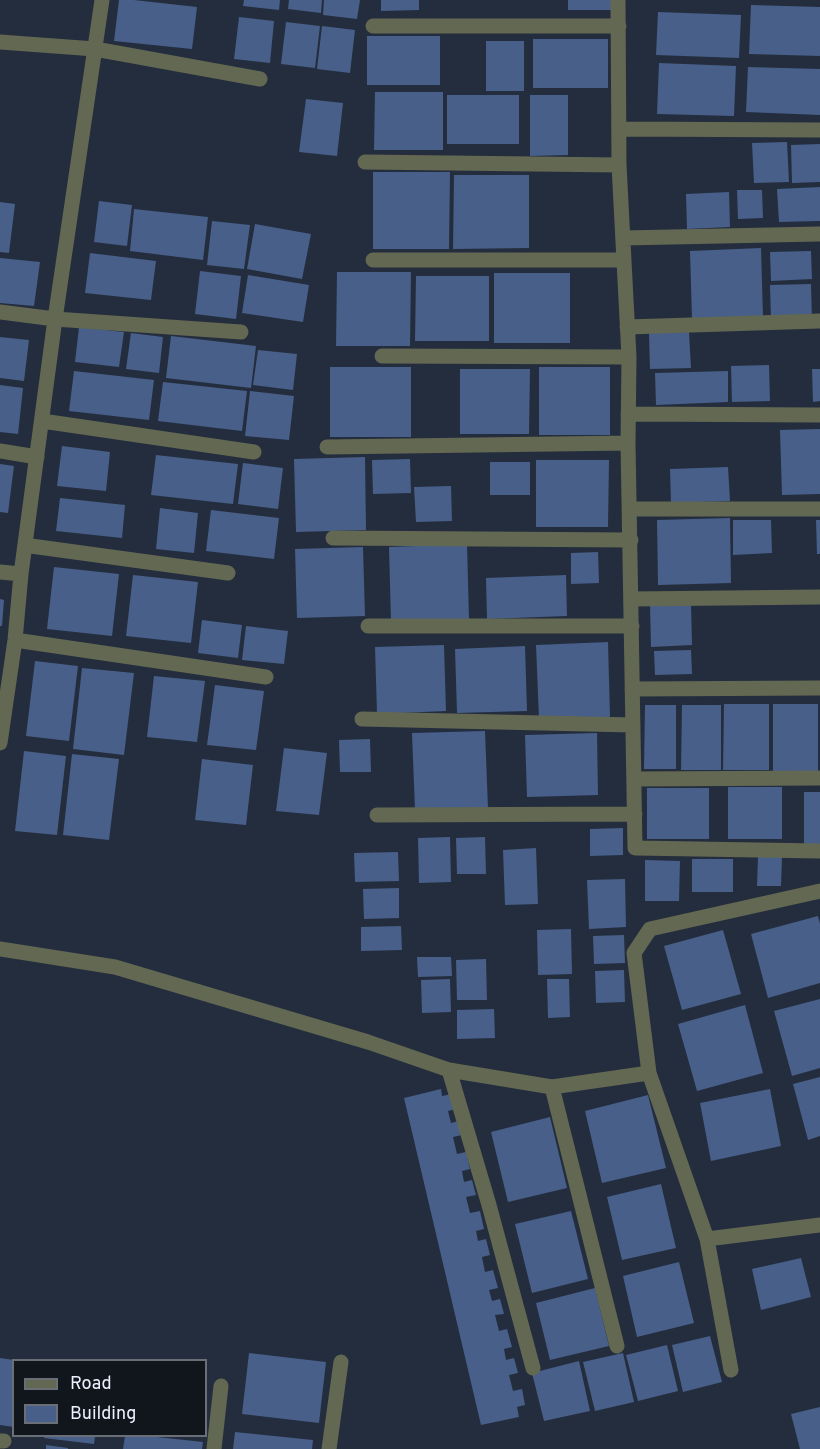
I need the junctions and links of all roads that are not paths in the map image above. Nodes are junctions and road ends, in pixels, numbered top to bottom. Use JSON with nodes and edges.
{"nodes":[{"id":1,"x":102,"y":0,"type":"edge"},
{"id":2,"x":618,"y":0,"type":"edge"},
{"id":3,"x":373,"y":26,"type":"dead end"},
{"id":4,"x":619,"y":26,"type":"junction"},
{"id":5,"x":0,"y":42,"type":"edge"},
{"id":6,"x":95,"y":49,"type":"junction"},
{"id":7,"x":260,"y":79,"type":"dead end"},
{"id":8,"x":619,"y":129,"type":"junction"},
{"id":9,"x":820,"y":130,"type":"edge"},
{"id":10,"x":365,"y":162,"type":"dead end"},
{"id":11,"x":620,"y":165,"type":"junction"},
{"id":12,"x":820,"y":234,"type":"edge"},
{"id":13,"x":623,"y":238,"type":"junction"},
{"id":14,"x":373,"y":260,"type":"dead end"},
{"id":15,"x":624,"y":260,"type":"junction"},
{"id":16,"x":0,"y":312,"type":"edge"},
{"id":17,"x":55,"y":319,"type":"junction"},
{"id":18,"x":820,"y":321,"type":"edge"},
{"id":19,"x":627,"y":327,"type":"junction"},
{"id":20,"x":241,"y":332,"type":"dead end"},
{"id":21,"x":382,"y":356,"type":"dead end"},
{"id":22,"x":628,"y":357,"type":"junction"},
{"id":23,"x":628,"y":414,"type":"junction"},
{"id":24,"x":820,"y":415,"type":"edge"},
{"id":25,"x":42,"y":422,"type":"junction"},
{"id":26,"x":628,"y":443,"type":"junction"},
{"id":27,"x":327,"y":447,"type":"dead end"},
{"id":28,"x":0,"y":452,"type":"edge"},
{"id":29,"x":254,"y":452,"type":"dead end"},
{"id":30,"x":37,"y":457,"type":"junction"},
{"id":31,"x":631,"y":509,"type":"junction"},
{"id":32,"x":820,"y":509,"type":"edge"},
{"id":33,"x":333,"y":538,"type":"dead end"},
{"id":34,"x":631,"y":540,"type":"junction"},
{"id":35,"x":25,"y":547,"type":"junction"},
{"id":36,"x":0,"y":572,"type":"edge"},
{"id":37,"x":228,"y":573,"type":"dead end"},
{"id":38,"x":21,"y":574,"type":"junction"},
{"id":39,"x":820,"y":597,"type":"edge"},
{"id":40,"x":632,"y":599,"type":"junction"},
{"id":41,"x":368,"y":626,"type":"dead end"},
{"id":42,"x":632,"y":626,"type":"junction"},
{"id":43,"x":15,"y":640,"type":"junction"},
{"id":44,"x":266,"y":677,"type":"dead end"},
{"id":45,"x":632,"y":688,"type":"junction"},
{"id":46,"x":820,"y":688,"type":"edge"},
{"id":47,"x":2,"y":712,"type":"edge"},
{"id":48,"x":362,"y":719,"type":"dead end"},
{"id":49,"x":633,"y":724,"type":"junction"},
{"id":50,"x":0,"y":743,"type":"edge"},
{"id":51,"x":820,"y":778,"type":"edge"},
{"id":52,"x":634,"y":779,"type":"junction"},
{"id":53,"x":377,"y":814,"type":"dead end"},
{"id":54,"x":634,"y":814,"type":"junction"},
{"id":55,"x":820,"y":851,"type":"edge"},
{"id":56,"x":820,"y":891,"type":"edge"},
{"id":57,"x":0,"y":949,"type":"edge"},
{"id":58,"x":449,"y":1070,"type":"junction"},
{"id":59,"x":649,"y":1073,"type":"junction"},
{"id":60,"x":552,"y":1087,"type":"junction"},
{"id":61,"x":820,"y":1225,"type":"edge"},
{"id":62,"x":707,"y":1239,"type":"junction"},
{"id":63,"x":617,"y":1346,"type":"dead end"},
{"id":64,"x":341,"y":1362,"type":"dead end"},
{"id":65,"x":533,"y":1368,"type":"dead end"},
{"id":66,"x":731,"y":1370,"type":"dead end"},
{"id":67,"x":221,"y":1386,"type":"dead end"},
{"id":68,"x":214,"y":1449,"type":"edge"},
{"id":69,"x":329,"y":1449,"type":"edge"}],
"edges":[{"from":1,"to":6,"type":"street"},
{"from":2,"to":4,"type":"street"},
{"from":3,"to":4,"type":"street"},
{"from":4,"to":8,"type":"street"},
{"from":5,"to":6,"type":"street"},
{"from":6,"to":7,"type":"street"},
{"from":6,"to":17,"type":"street"},
{"from":8,"to":9,"type":"street"},
{"from":8,"to":11,"type":"street"},
{"from":10,"to":11,"type":"street"},
{"from":11,"to":13,"type":"street"},
{"from":12,"to":13,"type":"street"},
{"from":13,"to":15,"type":"street"},
{"from":14,"to":15,"type":"street"},
{"from":15,"to":19,"type":"street"},
{"from":16,"to":17,"type":"street"},
{"from":17,"to":20,"type":"street"},
{"from":17,"to":25,"type":"street"},
{"from":18,"to":19,"type":"street"},
{"from":19,"to":22,"type":"street"},
{"from":21,"to":22,"type":"street"},
{"from":22,"to":23,"type":"street"},
{"from":23,"to":24,"type":"street"},
{"from":23,"to":26,"type":"street"},
{"from":25,"to":29,"type":"street"},
{"from":25,"to":30,"type":"street"},
{"from":26,"to":27,"type":"street"},
{"from":26,"to":31,"type":"street"},
{"from":28,"to":30,"type":"street"},
{"from":30,"to":35,"type":"street"},
{"from":31,"to":32,"type":"street"},
{"from":31,"to":34,"type":"street"},
{"from":33,"to":34,"type":"street"},
{"from":34,"to":40,"type":"street"},
{"from":35,"to":37,"type":"street"},
{"from":35,"to":38,"type":"street"},
{"from":36,"to":38,"type":"street"},
{"from":38,"to":43,"type":"street"},
{"from":39,"to":40,"type":"street"},
{"from":40,"to":42,"type":"street"},
{"from":41,"to":42,"type":"street"},
{"from":42,"to":45,"type":"street"},
{"from":43,"to":44,"type":"street"},
{"from":43,"to":47,"type":"street"},
{"from":45,"to":46,"type":"street"},
{"from":45,"to":49,"type":"street"},
{"from":47,"to":50,"type":"street"},
{"from":48,"to":49,"type":"street"},
{"from":49,"to":52,"type":"street"},
{"from":51,"to":52,"type":"street"},
{"from":52,"to":54,"type":"street"},
{"from":53,"to":54,"type":"street"},
{"from":54,"to":55,"type":"street"},
{"from":56,"to":59,"type":"street"},
{"from":57,"to":58,"type":"street"},
{"from":58,"to":60,"type":"street"},
{"from":58,"to":65,"type":"street"},
{"from":59,"to":60,"type":"street"},
{"from":59,"to":62,"type":"street"},
{"from":60,"to":63,"type":"street"},
{"from":61,"to":62,"type":"street"},
{"from":62,"to":66,"type":"street"},
{"from":64,"to":69,"type":"street"},
{"from":67,"to":68,"type":"street"}]}
